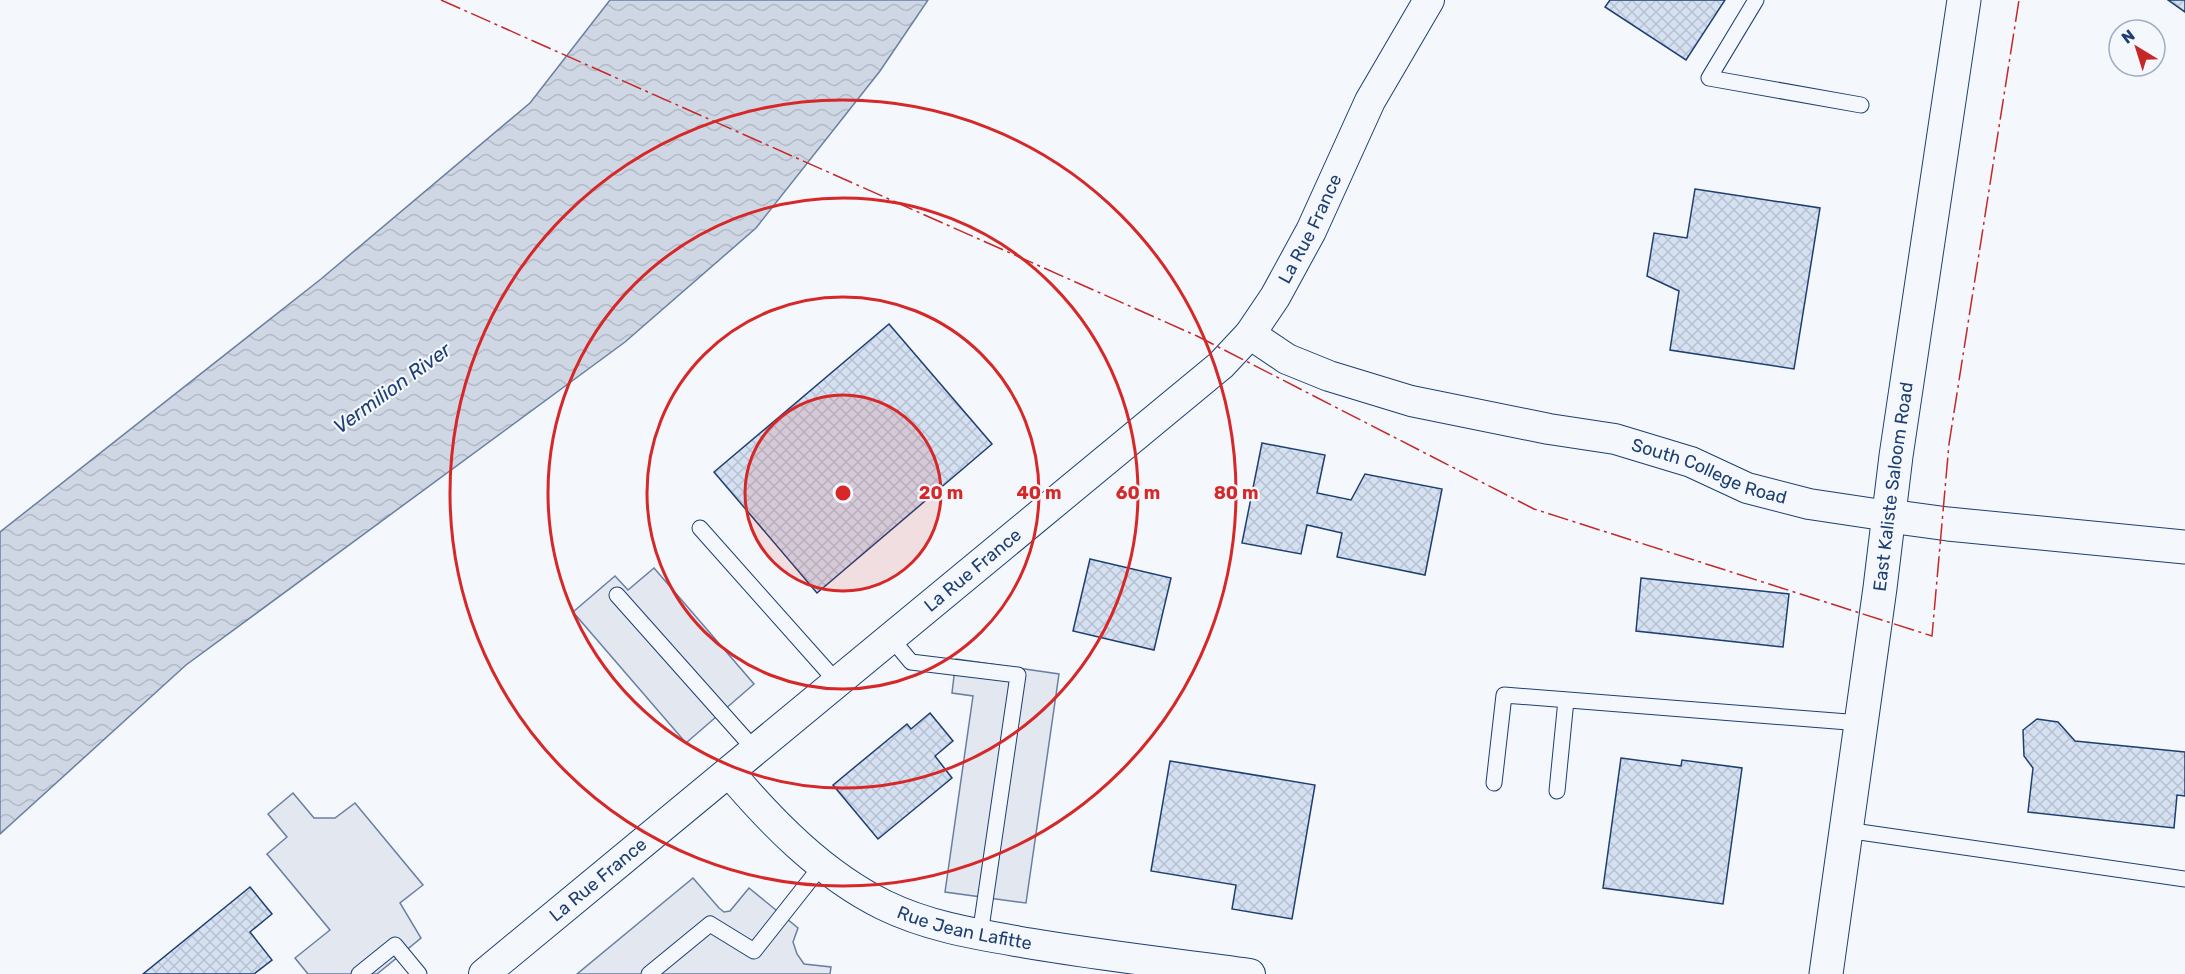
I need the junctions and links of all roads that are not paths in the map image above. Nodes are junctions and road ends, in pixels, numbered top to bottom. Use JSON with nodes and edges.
{"nodes":[{"id":1,"x":1430,"y":0,"type":"edge"},
{"id":2,"x":1756,"y":0,"type":"edge"},
{"id":3,"x":1964,"y":0,"type":"edge"},
{"id":4,"x":1861,"y":105,"type":"dead end"},
{"id":5,"x":1250,"y":334,"type":"junction"},
{"id":6,"x":1889,"y":516,"type":"junction"},
{"id":7,"x":700,"y":528,"type":"dead end"},
{"id":8,"x":2185,"y":547,"type":"edge"},
{"id":9,"x":617,"y":595,"type":"dead end"},
{"id":10,"x":891,"y":638,"type":"junction"},
{"id":11,"x":837,"y":682,"type":"junction"},
{"id":12,"x":1566,"y":700,"type":"junction"},
{"id":13,"x":1861,"y":723,"type":"junction"},
{"id":14,"x":755,"y":750,"type":"junction"},
{"id":15,"x":729,"y":771,"type":"junction"},
{"id":16,"x":1494,"y":783,"type":"dead end"},
{"id":17,"x":1557,"y":791,"type":"dead end"},
{"id":18,"x":1846,"y":830,"type":"junction"},
{"id":19,"x":822,"y":865,"type":"junction"},
{"id":20,"x":2185,"y":879,"type":"edge"},
{"id":21,"x":980,"y":935,"type":"junction"},
{"id":22,"x":359,"y":974,"type":"edge"},
{"id":23,"x":419,"y":974,"type":"edge"},
{"id":24,"x":484,"y":974,"type":"edge"},
{"id":25,"x":649,"y":974,"type":"edge"},
{"id":26,"x":1250,"y":974,"type":"edge"},
{"id":27,"x":1826,"y":974,"type":"edge"}],
"edges":[{"from":1,"to":5,"type":"street","name":"La Rue France"},
{"from":2,"to":4,"type":"lane"},
{"from":3,"to":6,"type":"main road","name":"East Kaliste Saloom Road"},
{"from":5,"to":6,"type":"street","name":"South College Road"},
{"from":5,"to":10,"type":"street","name":"La Rue France"},
{"from":6,"to":8,"type":"main road","name":"South College Road"},
{"from":6,"to":13,"type":"main road","name":"East Kaliste Saloom Road"},
{"from":7,"to":11,"type":"lane"},
{"from":9,"to":14,"type":"lane"},
{"from":10,"to":11,"type":"street","name":"La Rue France"},
{"from":10,"to":21,"type":"lane"},
{"from":11,"to":14,"type":"street","name":"La Rue France"},
{"from":12,"to":13,"type":"lane"},
{"from":12,"to":16,"type":"lane"},
{"from":12,"to":17,"type":"lane"},
{"from":13,"to":18,"type":"main road","name":"East Kaliste Saloom Road"},
{"from":14,"to":15,"type":"street","name":"La Rue France"},
{"from":15,"to":19,"type":"street","name":"Rue Jean Lafitte"},
{"from":15,"to":24,"type":"street","name":"La Rue France"},
{"from":18,"to":20,"type":"lane"},
{"from":18,"to":27,"type":"main road","name":"East Kaliste Saloom Road"},
{"from":19,"to":21,"type":"street","name":"Rue Jean Lafitte"},
{"from":19,"to":25,"type":"lane"},
{"from":21,"to":26,"type":"street","name":"Rue Jean Lafitte"},
{"from":22,"to":23,"type":"lane"}]}
